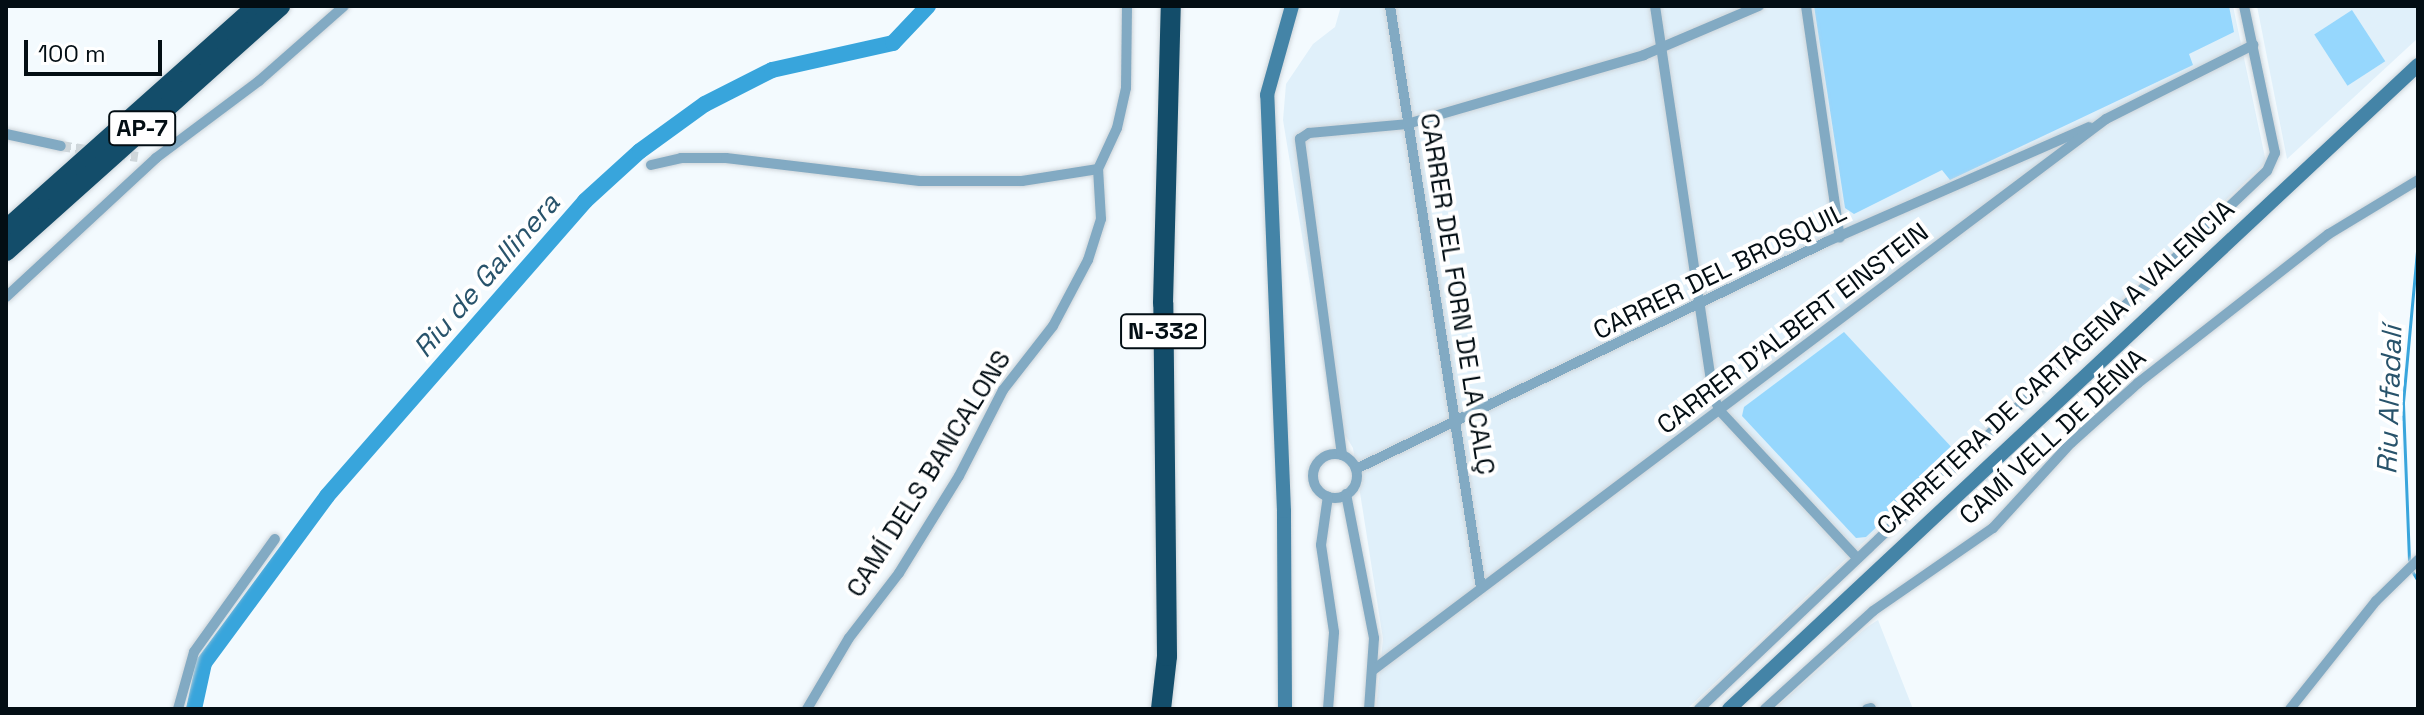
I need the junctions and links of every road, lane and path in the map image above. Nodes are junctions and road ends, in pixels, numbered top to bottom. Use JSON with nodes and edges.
{"nodes":[{"id":1,"x":257,"y":6,"type":"edge"},
{"id":2,"x":280,"y":6,"type":"edge"},
{"id":3,"x":344,"y":6,"type":"edge"},
{"id":4,"x":1127,"y":6,"type":"edge"},
{"id":5,"x":1171,"y":6,"type":"edge"},
{"id":6,"x":1292,"y":6,"type":"edge"},
{"id":7,"x":1390,"y":6,"type":"edge"},
{"id":8,"x":1655,"y":6,"type":"edge"},
{"id":9,"x":1759,"y":6,"type":"edge"},
{"id":10,"x":1806,"y":6,"type":"edge"},
{"id":11,"x":2244,"y":6,"type":"edge"},
{"id":12,"x":2253,"y":45,"type":"junction"},
{"id":13,"x":1661,"y":46,"type":"junction"},
{"id":14,"x":2418,"y":65,"type":"edge"},
{"id":15,"x":2106,"y":119,"type":"junction"},
{"id":16,"x":1407,"y":124,"type":"junction"},
{"id":17,"x":6,"y":134,"type":"edge"},
{"id":18,"x":61,"y":146,"type":"tunnel mouth"},
{"id":19,"x":651,"y":165,"type":"dead end"},
{"id":20,"x":1098,"y":169,"type":"junction"},
{"id":21,"x":2418,"y":180,"type":"edge"},
{"id":22,"x":6,"y":230,"type":"edge"},
{"id":23,"x":1840,"y":238,"type":"junction"},
{"id":24,"x":6,"y":251,"type":"edge"},
{"id":25,"x":6,"y":297,"type":"edge"},
{"id":26,"x":1701,"y":304,"type":"junction"},
{"id":27,"x":1720,"y":411,"type":"junction"},
{"id":28,"x":1455,"y":425,"type":"junction"},
{"id":29,"x":1342,"y":455,"type":"junction"},
{"id":30,"x":1356,"y":469,"type":"junction"},
{"id":31,"x":1346,"y":494,"type":"junction"},
{"id":32,"x":1328,"y":496,"type":"junction"},
{"id":33,"x":275,"y":539,"type":"dead end"},
{"id":34,"x":1856,"y":557,"type":"junction"},
{"id":35,"x":2418,"y":560,"type":"edge"},
{"id":36,"x":1481,"y":588,"type":"junction"},
{"id":37,"x":1167,"y":656,"type":"junction"},
{"id":38,"x":1373,"y":670,"type":"junction"},
{"id":39,"x":178,"y":709,"type":"edge"},
{"id":40,"x":807,"y":709,"type":"edge"},
{"id":41,"x":1161,"y":709,"type":"edge"},
{"id":42,"x":1175,"y":709,"type":"edge"},
{"id":43,"x":1285,"y":709,"type":"edge"},
{"id":44,"x":1328,"y":709,"type":"edge"},
{"id":45,"x":1369,"y":709,"type":"edge"},
{"id":46,"x":1699,"y":709,"type":"edge"},
{"id":47,"x":1729,"y":709,"type":"edge"},
{"id":48,"x":1765,"y":709,"type":"edge"},
{"id":49,"x":2290,"y":709,"type":"edge"}],
"edges":[{"from":1,"to":22,"type":"highway","number":"AP-7"},
{"from":2,"to":24,"type":"highway","number":"AP-7"},
{"from":3,"to":25,"type":"street"},
{"from":4,"to":20,"type":"street"},
{"from":5,"to":37,"type":"highway","number":"N-332"},
{"from":6,"to":43,"type":"main road"},
{"from":7,"to":16,"type":"street","name":"CARRER DEL FORN DE LA CALÇ"},
{"from":8,"to":13,"type":"street"},
{"from":9,"to":13,"type":"street"},
{"from":10,"to":23,"type":"street"},
{"from":11,"to":12,"type":"street"},
{"from":12,"to":15,"type":"street","name":"CARRER D'ALBERT EINSTEIN"},
{"from":12,"to":34,"type":"street"},
{"from":13,"to":16,"type":"street"},
{"from":13,"to":26,"type":"street"},
{"from":14,"to":47,"type":"main road","name":"CARRETERA DE CARTAGENA A VALENCIA"},
{"from":15,"to":23,"type":"street","name":"CARRER DEL BROSQUIL"},
{"from":15,"to":27,"type":"street","name":"CARRER D'ALBERT EINSTEIN"},
{"from":16,"to":28,"type":"street","name":"CARRER DEL FORN DE LA CALÇ"},
{"from":16,"to":29,"type":"street"},
{"from":17,"to":18,"type":"street"},
{"from":19,"to":20,"type":"street"},
{"from":20,"to":40,"type":"street","name":"CAMÍ DELS BANCALONS"},
{"from":21,"to":48,"type":"street","name":"CAMÍ VELL DE DÉNIA"},
{"from":23,"to":26,"type":"street","name":"CARRER DEL BROSQUIL"},
{"from":26,"to":27,"type":"street"},
{"from":26,"to":28,"type":"street","name":"CARRER DEL BROSQUIL"},
{"from":27,"to":34,"type":"street"},
{"from":27,"to":36,"type":"street","name":"CARRER D'ALBERT EINSTEIN"},
{"from":28,"to":30,"type":"street","name":"CARRER DEL BROSQUIL"},
{"from":28,"to":36,"type":"street","name":"CARRER DEL FORN DE LA CALÇ"},
{"from":29,"to":30,"type":"street"},
{"from":29,"to":32,"type":"street"},
{"from":30,"to":31,"type":"street"},
{"from":31,"to":32,"type":"street"},
{"from":31,"to":38,"type":"street"},
{"from":32,"to":44,"type":"street"},
{"from":33,"to":39,"type":"street"},
{"from":34,"to":46,"type":"street"},
{"from":35,"to":49,"type":"street"},
{"from":36,"to":38,"type":"street","name":"CARRER D'ALBERT EINSTEIN"},
{"from":37,"to":41,"type":"highway","number":"N-332"},
{"from":37,"to":42,"type":"highway"},
{"from":38,"to":45,"type":"street"}]}
